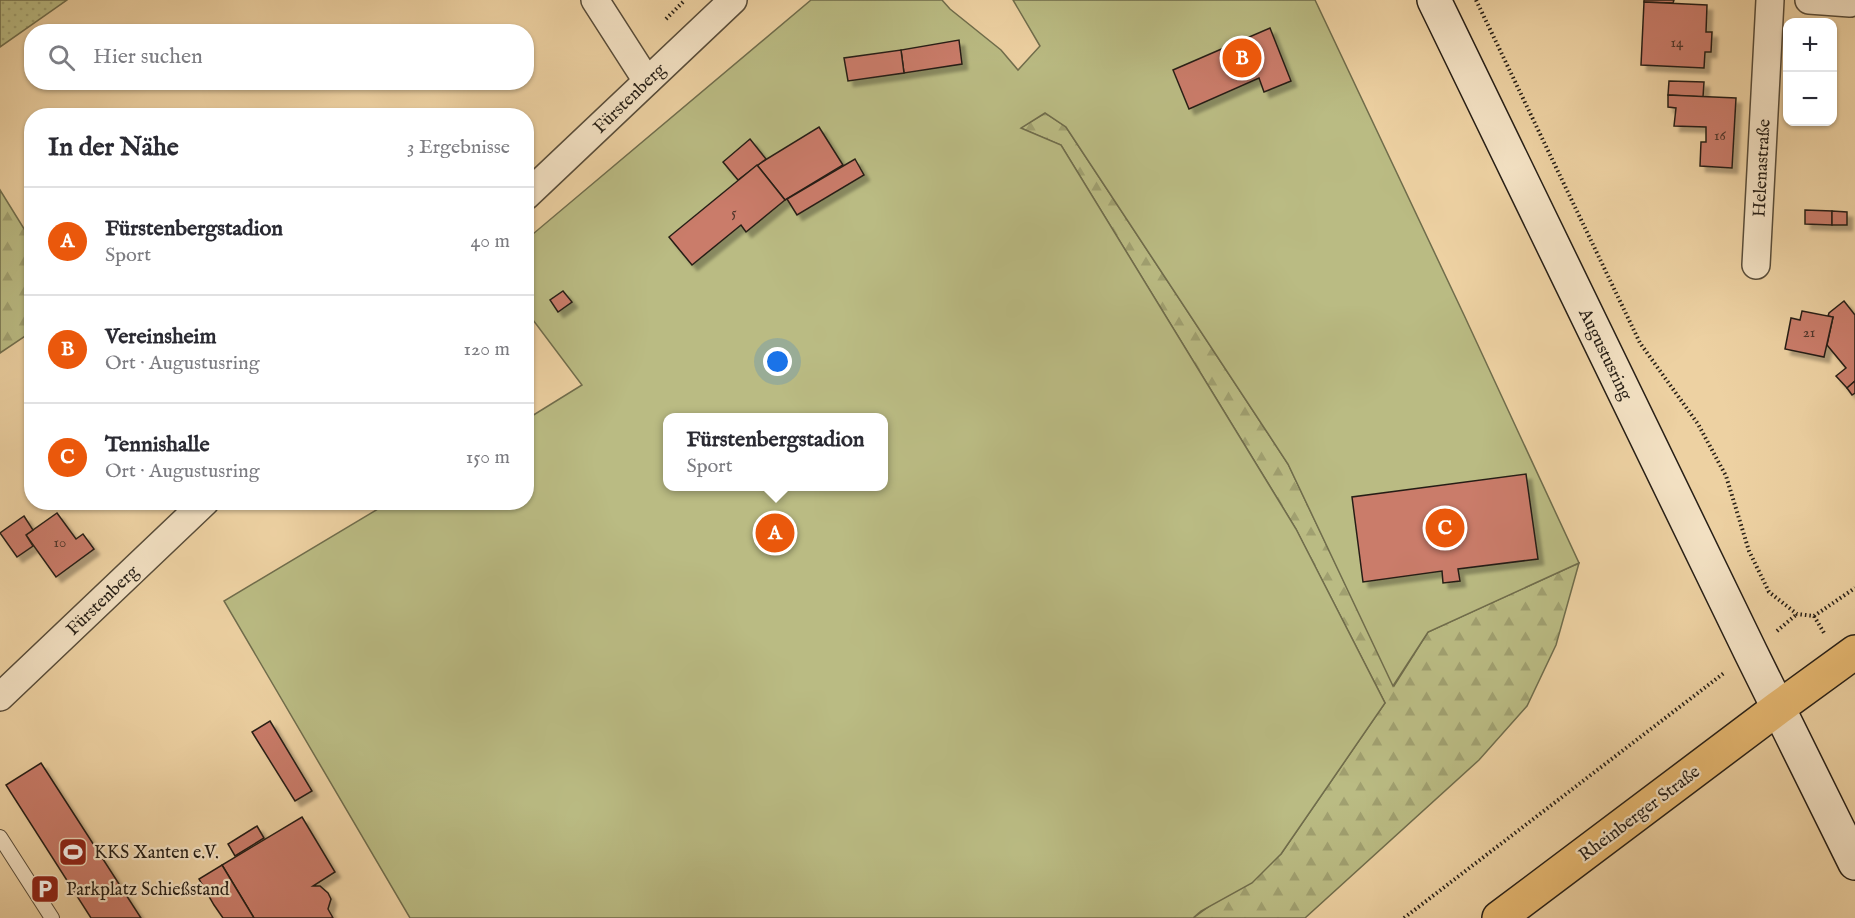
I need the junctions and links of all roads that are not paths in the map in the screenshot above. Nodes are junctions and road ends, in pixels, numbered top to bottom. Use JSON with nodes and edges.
{"nodes":[{"id":1,"x":595,"y":0,"type":"edge"},
{"id":2,"x":732,"y":0,"type":"edge"},
{"id":3,"x":1434,"y":0,"type":"edge"},
{"id":4,"x":1770,"y":0,"type":"edge"},
{"id":5,"x":1809,"y":0,"type":"edge"},
{"id":6,"x":1855,"y":1,"type":"edge"},
{"id":7,"x":647,"y":81,"type":"junction"},
{"id":8,"x":534,"y":188,"type":"edge"},
{"id":9,"x":1756,"y":265,"type":"dead end"},
{"id":10,"x":197,"y":510,"type":"edge"},
{"id":11,"x":1855,"y":652,"type":"edge"},
{"id":12,"x":0,"y":697,"type":"edge"},
{"id":13,"x":1778,"y":708,"type":"junction"},
{"id":14,"x":0,"y":837,"type":"edge"},
{"id":15,"x":1855,"y":863,"type":"edge"},
{"id":16,"x":52,"y":918,"type":"edge"},
{"id":17,"x":1499,"y":918,"type":"edge"}],
"edges":[{"from":1,"to":7,"type":"street"},
{"from":2,"to":7,"type":"street","name":"Fürstenberg"},
{"from":3,"to":13,"type":"main road","name":"Augustusring"},
{"from":4,"to":9,"type":"street","name":"Helenastraße"},
{"from":5,"to":6,"type":"street"},
{"from":7,"to":8,"type":"street","name":"Fürstenberg"},
{"from":10,"to":12,"type":"street","name":"Fürstenberg"},
{"from":11,"to":13,"type":"main road","name":"Rheinberger Straße"},
{"from":13,"to":15,"type":"main road","name":"Augustusring"},
{"from":13,"to":17,"type":"main road","name":"Rheinberger Straße"},
{"from":14,"to":16,"type":"lane"}]}
